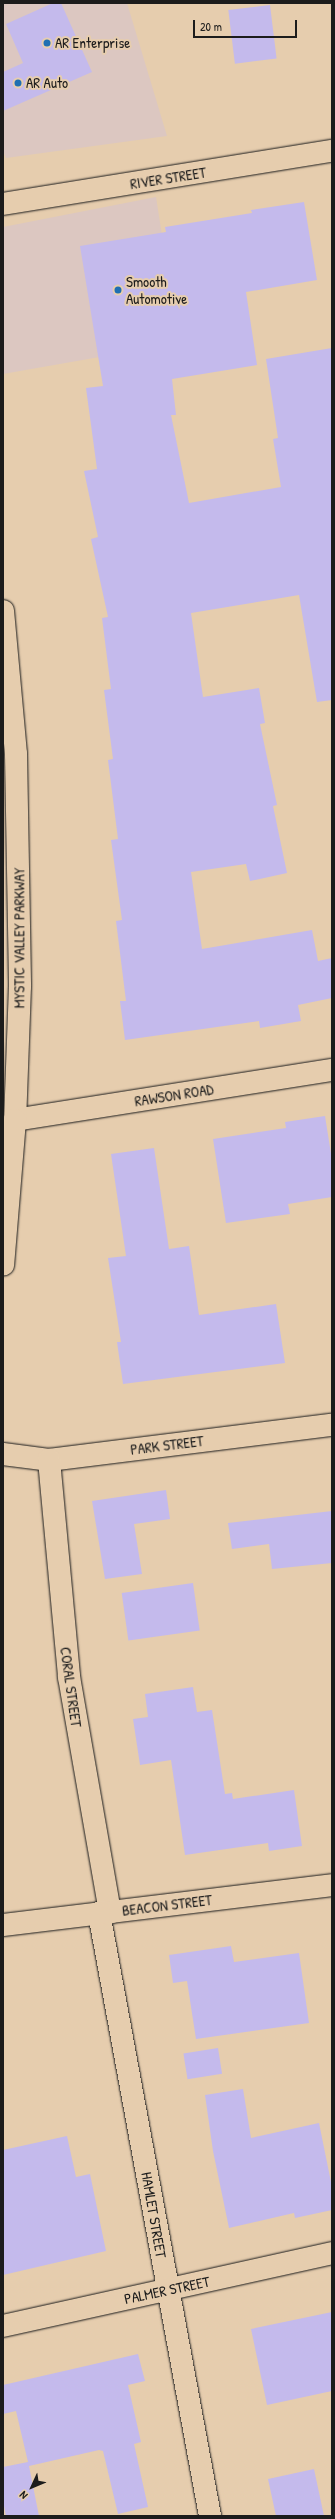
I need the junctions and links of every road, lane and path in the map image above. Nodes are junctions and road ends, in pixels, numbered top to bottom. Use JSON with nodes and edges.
{"nodes":[{"id":1,"x":332,"y":151,"type":"edge"},
{"id":2,"x":3,"y":204,"type":"edge"},
{"id":3,"x":3,"y":611,"type":"edge"},
{"id":4,"x":332,"y":1070,"type":"edge"},
{"id":5,"x":15,"y":1120,"type":"junction"},
{"id":6,"x":3,"y":1265,"type":"edge"},
{"id":7,"x":332,"y":1425,"type":"edge"},
{"id":8,"x":3,"y":1454,"type":"edge"},
{"id":9,"x":50,"y":1460,"type":"junction"},
{"id":10,"x":332,"y":1885,"type":"edge"},
{"id":11,"x":105,"y":1913,"type":"junction"},
{"id":12,"x":3,"y":1925,"type":"edge"},
{"id":13,"x":332,"y":2253,"type":"edge"},
{"id":14,"x":168,"y":2290,"type":"junction"},
{"id":15,"x":3,"y":2326,"type":"edge"},
{"id":16,"x":210,"y":2516,"type":"edge"}],
"edges":[{"from":1,"to":2,"type":"street","name":"RIVER STREET"},
{"from":3,"to":5,"type":"street","name":"MYSTIC VALLEY PARKWAY"},
{"from":4,"to":5,"type":"street","name":"RAWSON ROAD"},
{"from":5,"to":6,"type":"street","name":"MYSTIC VALLEY PARKWAY"},
{"from":7,"to":9,"type":"street","name":"PARK STREET"},
{"from":8,"to":9,"type":"street","name":"PARK STREET"},
{"from":9,"to":11,"type":"street","name":"CORAL STREET"},
{"from":10,"to":11,"type":"street","name":"BEACON STREET"},
{"from":11,"to":12,"type":"street","name":"BEACON STREET"},
{"from":11,"to":14,"type":"street","name":"HAMLET STREET"},
{"from":13,"to":14,"type":"street","name":"PALMER STREET"},
{"from":14,"to":15,"type":"street","name":"PALMER STREET"},
{"from":14,"to":16,"type":"street","name":"HAMLET STREET"}]}
